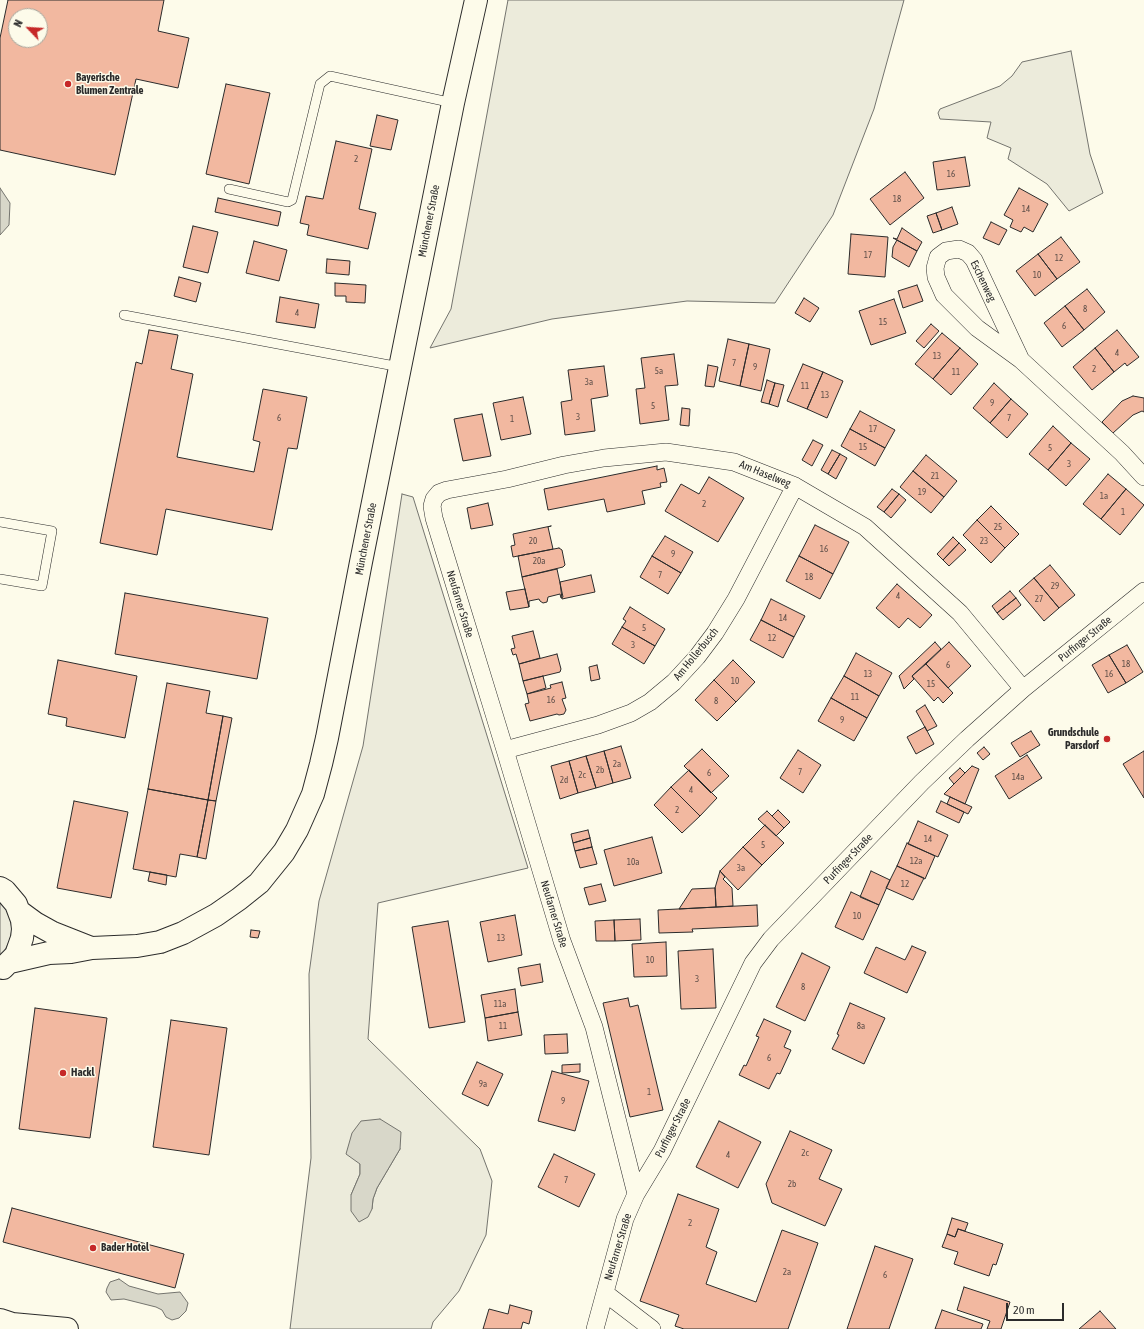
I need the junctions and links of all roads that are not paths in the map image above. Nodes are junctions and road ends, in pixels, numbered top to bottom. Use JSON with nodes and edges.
{"nodes":[{"id":1,"x":476,"y":0,"type":"edge"},
{"id":2,"x":453,"y":103,"type":"junction"},
{"id":3,"x":229,"y":189,"type":"dead end"},
{"id":4,"x":124,"y":315,"type":"dead end"},
{"id":5,"x":1021,"y":360,"type":"junction"},
{"id":6,"x":400,"y":368,"type":"junction"},
{"id":7,"x":1144,"y":477,"type":"edge"},
{"id":8,"x":795,"y":486,"type":"junction"},
{"id":9,"x":434,"y":499,"type":"joint"},
{"id":10,"x":0,"y":522,"type":"edge"},
{"id":11,"x":0,"y":579,"type":"edge"},
{"id":12,"x":1144,"y":591,"type":"edge"},
{"id":13,"x":1023,"y":689,"type":"junction"},
{"id":14,"x":505,"y":750,"type":"junction"},
{"id":15,"x":0,"y":888,"type":"edge"},
{"id":16,"x":20,"y":912,"type":"junction"},
{"id":17,"x":92,"y":948,"type":"junction"},
{"id":18,"x":5,"y":966,"type":"edge"},
{"id":19,"x":636,"y":1194,"type":"junction"},
{"id":20,"x":605,"y":1293,"type":"junction"},
{"id":21,"x":10,"y":1324,"type":"edge"},
{"id":22,"x":67,"y":1329,"type":"edge"},
{"id":23,"x":595,"y":1329,"type":"edge"},
{"id":24,"x":652,"y":1329,"type":"edge"}],
"edges":[{"from":1,"to":2,"type":"street","name":"Münchener Straße"},
{"from":2,"to":3,"type":"lane"},
{"from":2,"to":6,"type":"street","name":"Münchener Straße"},
{"from":4,"to":6,"type":"lane"},
{"from":5,"to":5,"type":"street","name":"Eschenweg"},
{"from":5,"to":7,"type":"street","name":"Eschenweg"},
{"from":6,"to":17,"type":"street","name":"Münchener Straße"},
{"from":8,"to":9,"type":"street","name":"Am Haselweg"},
{"from":8,"to":13,"type":"street","name":"Am Haselweg"},
{"from":8,"to":14,"type":"street","name":"Am Hollerbusch"},
{"from":9,"to":14,"type":"street","name":"Neufarner Straße"},
{"from":10,"to":11,"type":"lane"},
{"from":12,"to":13,"type":"street","name":"Purfinger Straße"},
{"from":13,"to":19,"type":"street","name":"Purfinger Straße"},
{"from":14,"to":19,"type":"street","name":"Neufarner Straße"},
{"from":15,"to":16,"type":"street"},
{"from":16,"to":17,"type":"street","name":"Münchener Straße"},
{"from":16,"to":18,"type":"street"},
{"from":17,"to":18,"type":"street","name":"Münchener Straße"},
{"from":19,"to":20,"type":"street","name":"Neufarner Straße"},
{"from":20,"to":23,"type":"street","name":"Neufarner Straße"},
{"from":20,"to":24,"type":"street"},
{"from":21,"to":22,"type":"street"}]}
